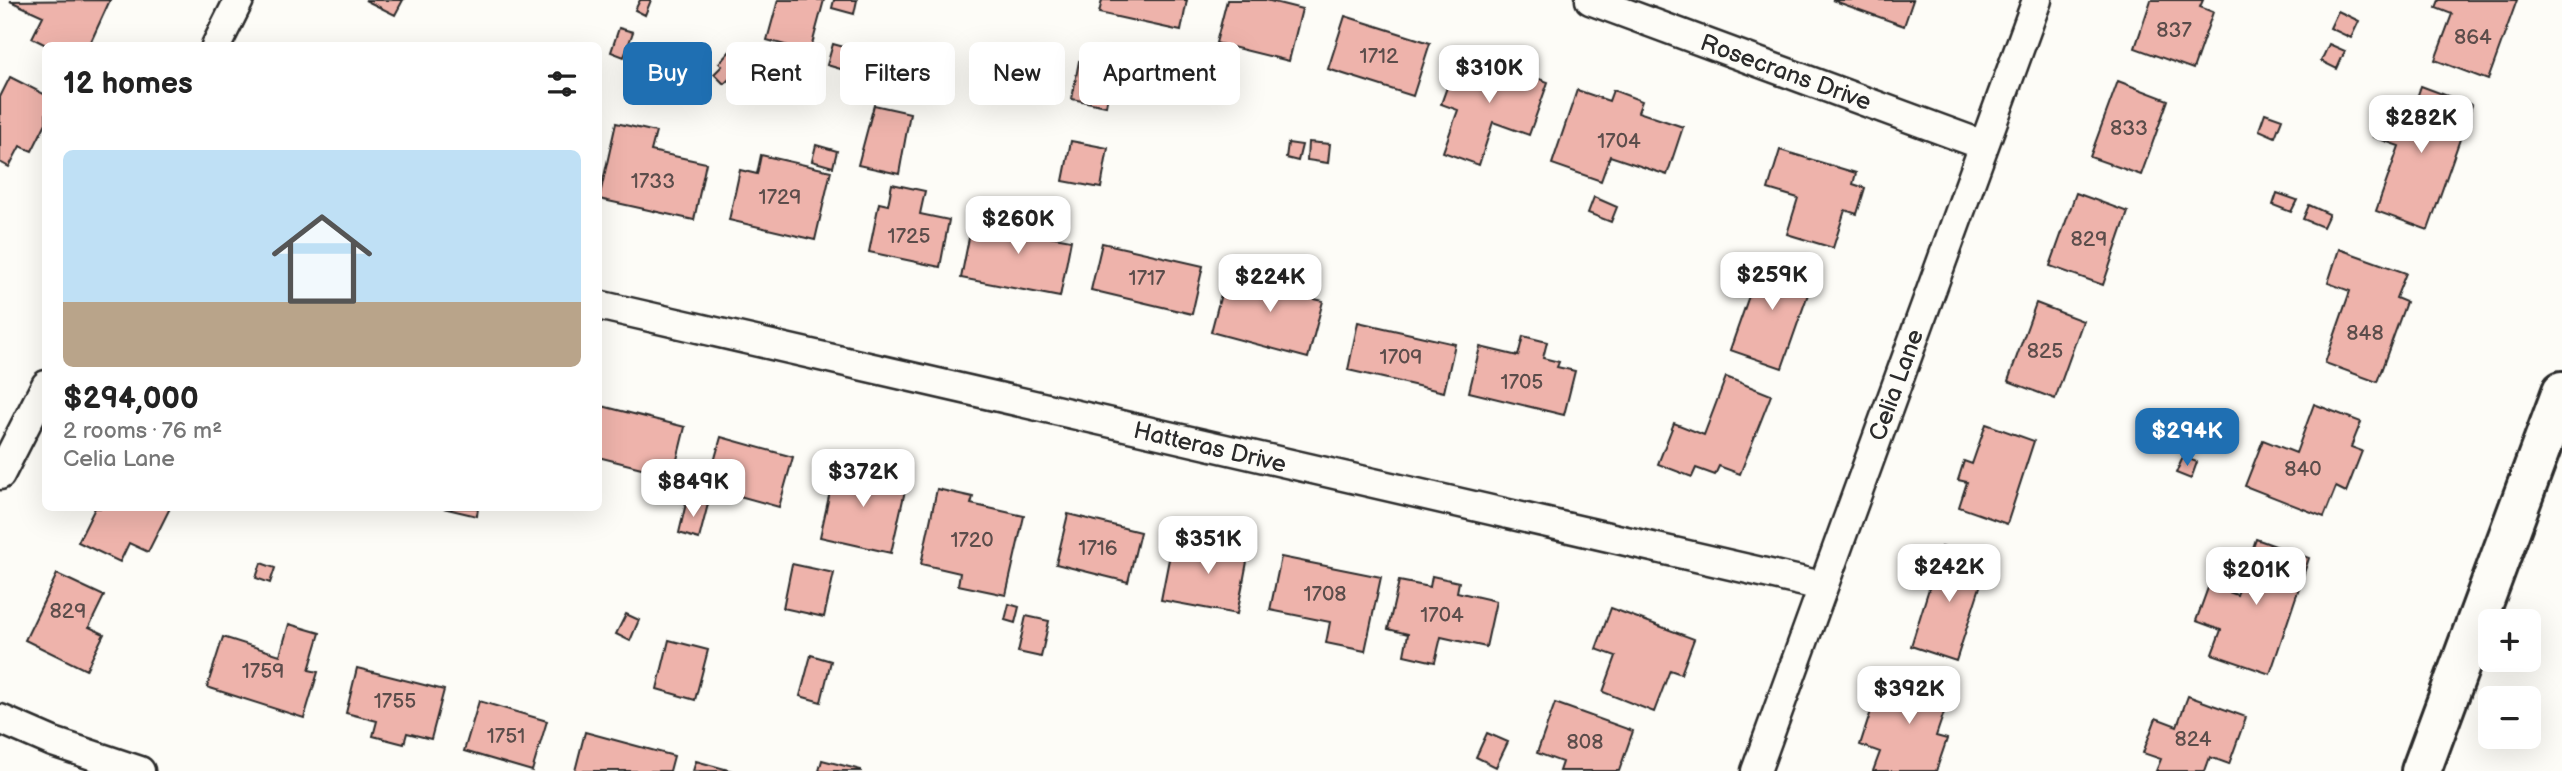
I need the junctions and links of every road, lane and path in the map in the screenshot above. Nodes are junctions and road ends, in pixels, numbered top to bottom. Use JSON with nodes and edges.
{"nodes":[{"id":1,"x":239,"y":0,"type":"edge"},
{"id":2,"x":1590,"y":0,"type":"edge"},
{"id":3,"x":2037,"y":0,"type":"edge"},
{"id":4,"x":218,"y":42,"type":"edge"},
{"id":5,"x":1983,"y":145,"type":"junction"},
{"id":6,"x":602,"y":306,"type":"edge"},
{"id":7,"x":2562,"y":391,"type":"edge"},
{"id":8,"x":42,"y":393,"type":"edge"},
{"id":9,"x":0,"y":475,"type":"edge"},
{"id":10,"x":1822,"y":586,"type":"junction"},
{"id":11,"x":0,"y":719,"type":"edge"},
{"id":12,"x":140,"y":771,"type":"edge"},
{"id":13,"x":1756,"y":771,"type":"edge"},
{"id":14,"x":2421,"y":771,"type":"edge"}],
"edges":[{"from":1,"to":4,"type":"street"},
{"from":2,"to":5,"type":"street","name":"Rosecrans Drive"},
{"from":3,"to":5,"type":"street","name":"Celia Lane"},
{"from":5,"to":10,"type":"street","name":"Celia Lane"},
{"from":6,"to":10,"type":"street","name":"Hatteras Drive"},
{"from":7,"to":14,"type":"main road"},
{"from":8,"to":9,"type":"street"},
{"from":10,"to":13,"type":"street","name":"Celia Lane"},
{"from":11,"to":12,"type":"street"}]}
